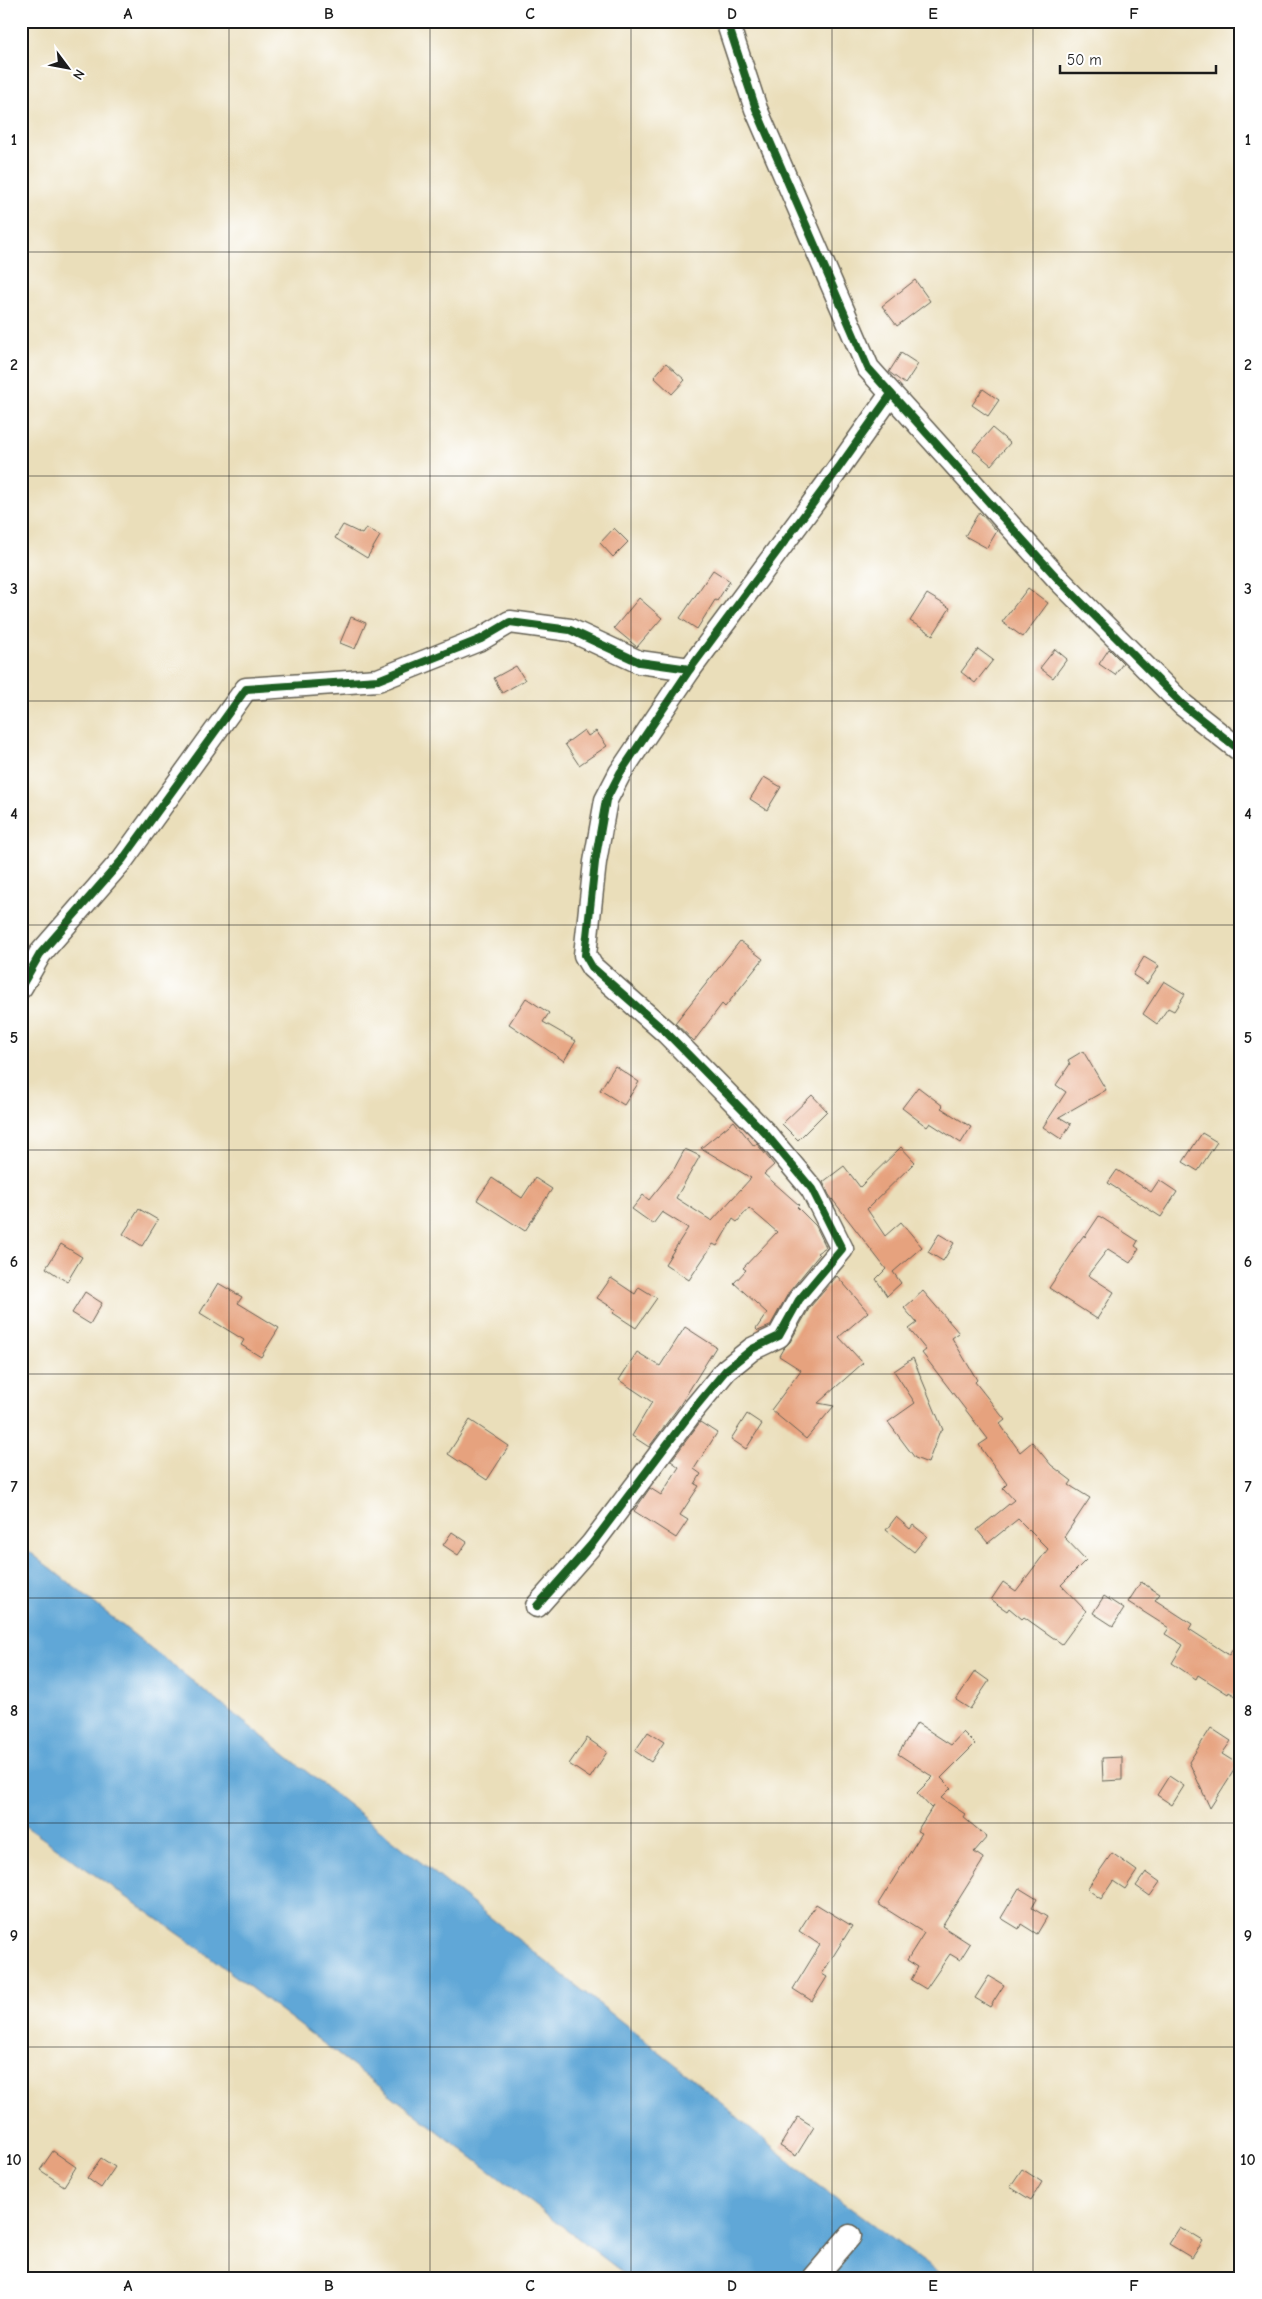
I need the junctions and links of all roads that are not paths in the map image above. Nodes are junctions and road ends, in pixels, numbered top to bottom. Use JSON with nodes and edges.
{"nodes":[{"id":1,"x":727,"y":21,"type":"edge"},
{"id":2,"x":891,"y":394,"type":"junction"},
{"id":3,"x":690,"y":669,"type":"junction"},
{"id":4,"x":1241,"y":751,"type":"edge"},
{"id":5,"x":21,"y":986,"type":"edge"},
{"id":6,"x":537,"y":1606,"type":"dead end"},
{"id":7,"x":850,"y":2236,"type":"dead end"},
{"id":8,"x":814,"y":2278,"type":"edge"}],
"edges":[{"from":1,"to":2,"type":"street"},
{"from":2,"to":3,"type":"street"},
{"from":2,"to":4,"type":"street"},
{"from":3,"to":5,"type":"street"},
{"from":3,"to":6,"type":"street"},
{"from":7,"to":8,"type":"street"}]}
